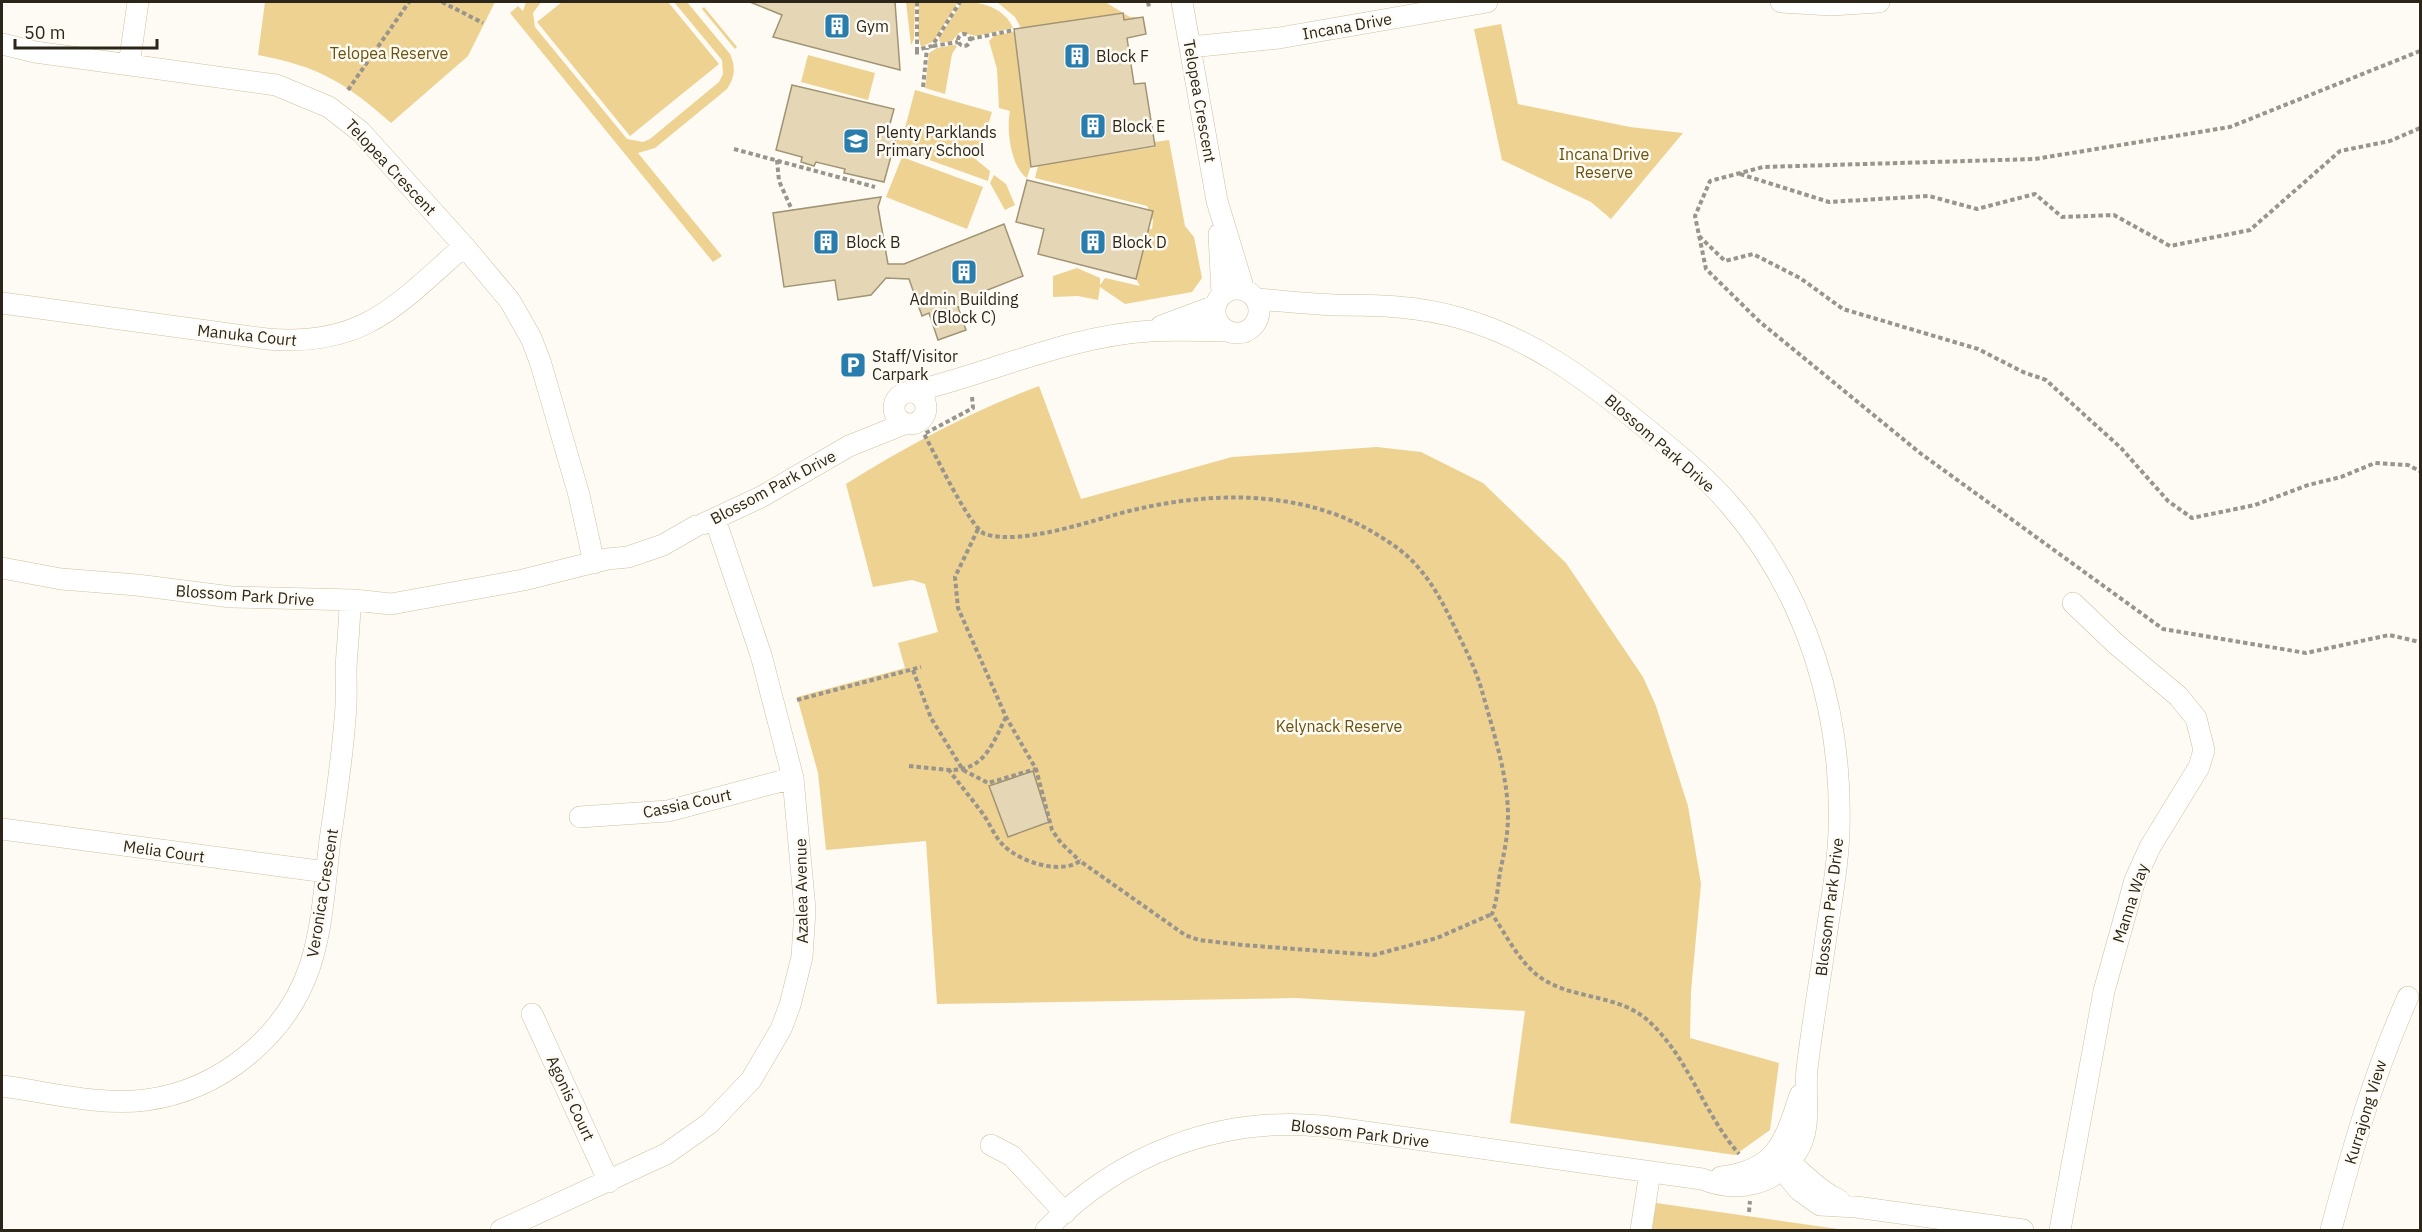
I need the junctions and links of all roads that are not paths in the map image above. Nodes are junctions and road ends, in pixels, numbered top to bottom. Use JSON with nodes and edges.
{"nodes":[{"id":1,"x":138,"y":2,"type":"edge"},
{"id":2,"x":1182,"y":2,"type":"edge"},
{"id":3,"x":1487,"y":2,"type":"edge"},
{"id":4,"x":1781,"y":2,"type":"edge"},
{"id":5,"x":1879,"y":2,"type":"edge"},
{"id":6,"x":1441,"y":5,"type":"edge"},
{"id":7,"x":2,"y":44,"type":"edge"},
{"id":8,"x":1191,"y":54,"type":"junction"},
{"id":9,"x":129,"y":65,"type":"junction"},
{"id":10,"x":1217,"y":201,"type":"junction"},
{"id":11,"x":464,"y":246,"type":"junction"},
{"id":12,"x":1218,"y":300,"type":"junction"},
{"id":13,"x":1253,"y":302,"type":"junction"},
{"id":14,"x":2,"y":303,"type":"edge"},
{"id":15,"x":1150,"y":331,"type":"junction"},
{"id":16,"x":1228,"y":331,"type":"junction"},
{"id":17,"x":968,"y":388,"type":"junction"},
{"id":18,"x":903,"y":397,"type":"junction"},
{"id":19,"x":926,"y":413,"type":"junction"},
{"id":20,"x":904,"y":424,"type":"junction"},
{"id":21,"x":849,"y":446,"type":"junction"},
{"id":22,"x":704,"y":523,"type":"junction"},
{"id":23,"x":601,"y":561,"type":"junction"},
{"id":24,"x":2,"y":566,"type":"edge"},
{"id":25,"x":347,"y":601,"type":"junction"},
{"id":26,"x":2073,"y":603,"type":"dead end"},
{"id":27,"x":793,"y":778,"type":"junction"},
{"id":28,"x":580,"y":817,"type":"dead end"},
{"id":29,"x":2,"y":829,"type":"edge"},
{"id":30,"x":326,"y":872,"type":"junction"},
{"id":31,"x":2408,"y":997,"type":"dead end"},
{"id":32,"x":532,"y":1014,"type":"dead end"},
{"id":33,"x":2,"y":1086,"type":"edge"},
{"id":34,"x":991,"y":1144,"type":"dead end"},
{"id":35,"x":1782,"y":1161,"type":"junction"},
{"id":36,"x":1650,"y":1172,"type":"junction"},
{"id":37,"x":609,"y":1182,"type":"junction"},
{"id":38,"x":1065,"y":1213,"type":"junction"},
{"id":39,"x":501,"y":1230,"type":"edge"},
{"id":40,"x":1046,"y":1230,"type":"edge"},
{"id":41,"x":1641,"y":1230,"type":"edge"},
{"id":42,"x":2023,"y":1230,"type":"edge"},
{"id":43,"x":2060,"y":1230,"type":"edge"},
{"id":44,"x":2331,"y":1230,"type":"edge"}],
"edges":[{"from":1,"to":9,"type":"street"},
{"from":2,"to":8,"type":"street","name":"Telopea Crescent"},
{"from":3,"to":6,"type":"street","name":"Incana Drive"},
{"from":4,"to":5,"type":"street"},
{"from":6,"to":8,"type":"street","name":"Incana Drive"},
{"from":7,"to":9,"type":"street","name":"Telopea Crescent"},
{"from":8,"to":10,"type":"street","name":"Telopea Crescent"},
{"from":9,"to":11,"type":"street","name":"Telopea Crescent"},
{"from":10,"to":12,"type":"street","name":"Telopea Crescent"},
{"from":10,"to":13,"type":"street","name":"Telopea Crescent"},
{"from":11,"to":14,"type":"street","name":"Manuka Court"},
{"from":11,"to":23,"type":"street","name":"Telopea Crescent"},
{"from":12,"to":13,"type":"street"},
{"from":12,"to":15,"type":"street"},
{"from":12,"to":16,"type":"street"},
{"from":13,"to":16,"type":"street"},
{"from":13,"to":35,"type":"street","name":"Blossom Park Drive"},
{"from":15,"to":16,"type":"street"},
{"from":15,"to":17,"type":"street"},
{"from":17,"to":18,"type":"street"},
{"from":17,"to":19,"type":"street"},
{"from":18,"to":19,"type":"street"},
{"from":18,"to":20,"type":"street"},
{"from":18,"to":21,"type":"street","name":"Blossom Park Drive"},
{"from":19,"to":20,"type":"street"},
{"from":20,"to":21,"type":"street","name":"Blossom Park Drive"},
{"from":21,"to":22,"type":"street","name":"Blossom Park Drive"},
{"from":22,"to":23,"type":"street","name":"Blossom Park Drive"},
{"from":22,"to":27,"type":"street","name":"Azalea Avenue"},
{"from":23,"to":25,"type":"street","name":"Blossom Park Drive"},
{"from":24,"to":25,"type":"street","name":"Blossom Park Drive"},
{"from":25,"to":30,"type":"street","name":"Veronica Crescent"},
{"from":26,"to":43,"type":"street","name":"Manna Way"},
{"from":27,"to":28,"type":"street","name":"Cassia Court"},
{"from":27,"to":37,"type":"street","name":"Azalea Avenue"},
{"from":29,"to":30,"type":"street","name":"Melia Court"},
{"from":30,"to":33,"type":"street","name":"Veronica Crescent"},
{"from":31,"to":44,"type":"street","name":"Kurrajong View"},
{"from":32,"to":37,"type":"street","name":"Agonis Court"},
{"from":34,"to":38,"type":"street"},
{"from":35,"to":36,"type":"street","name":"Blossom Park Drive"},
{"from":35,"to":42,"type":"street"},
{"from":36,"to":38,"type":"street","name":"Blossom Park Drive"},
{"from":36,"to":41,"type":"street"},
{"from":37,"to":39,"type":"street","name":"Azalea Avenue"},
{"from":38,"to":40,"type":"street","name":"Blossom Park Drive"}]}
